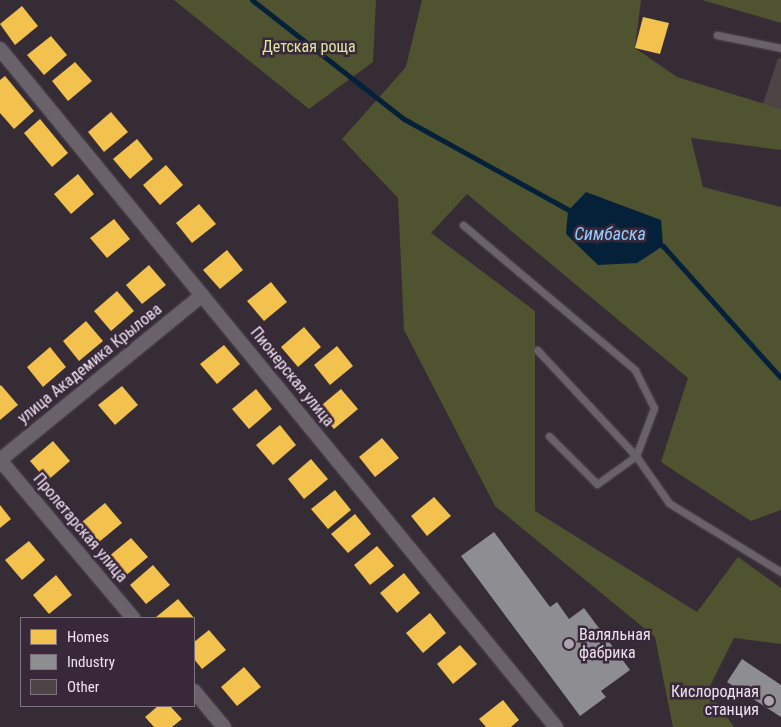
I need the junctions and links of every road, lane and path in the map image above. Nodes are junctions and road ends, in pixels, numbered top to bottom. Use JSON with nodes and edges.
{"nodes":[{"id":1,"x":717,"y":35,"type":"dead end"},
{"id":2,"x":781,"y":48,"type":"edge"},
{"id":3,"x":0,"y":50,"type":"edge"},
{"id":4,"x":463,"y":225,"type":"dead end"},
{"id":5,"x":202,"y":295,"type":"junction"},
{"id":6,"x":537,"y":350,"type":"dead end"},
{"id":7,"x":550,"y":436,"type":"dead end"},
{"id":8,"x":636,"y":456,"type":"junction"},
{"id":9,"x":0,"y":460,"type":"edge"},
{"id":10,"x":781,"y":572,"type":"edge"},
{"id":11,"x":132,"y":617,"type":"edge"},
{"id":12,"x":195,"y":692,"type":"edge"},
{"id":13,"x":224,"y":727,"type":"edge"},
{"id":14,"x":556,"y":727,"type":"edge"}],
"edges":[{"from":1,"to":2,"type":"lane"},
{"from":3,"to":5,"type":"street","name":"Пионерская улица"},
{"from":4,"to":8,"type":"lane"},
{"from":5,"to":9,"type":"street","name":"улица Академика Крылова"},
{"from":5,"to":14,"type":"street","name":"Пионерская улица"},
{"from":6,"to":8,"type":"lane"},
{"from":7,"to":8,"type":"lane"},
{"from":8,"to":10,"type":"lane"},
{"from":9,"to":11,"type":"street","name":"Пролетарская улица"},
{"from":12,"to":13,"type":"street"}]}
